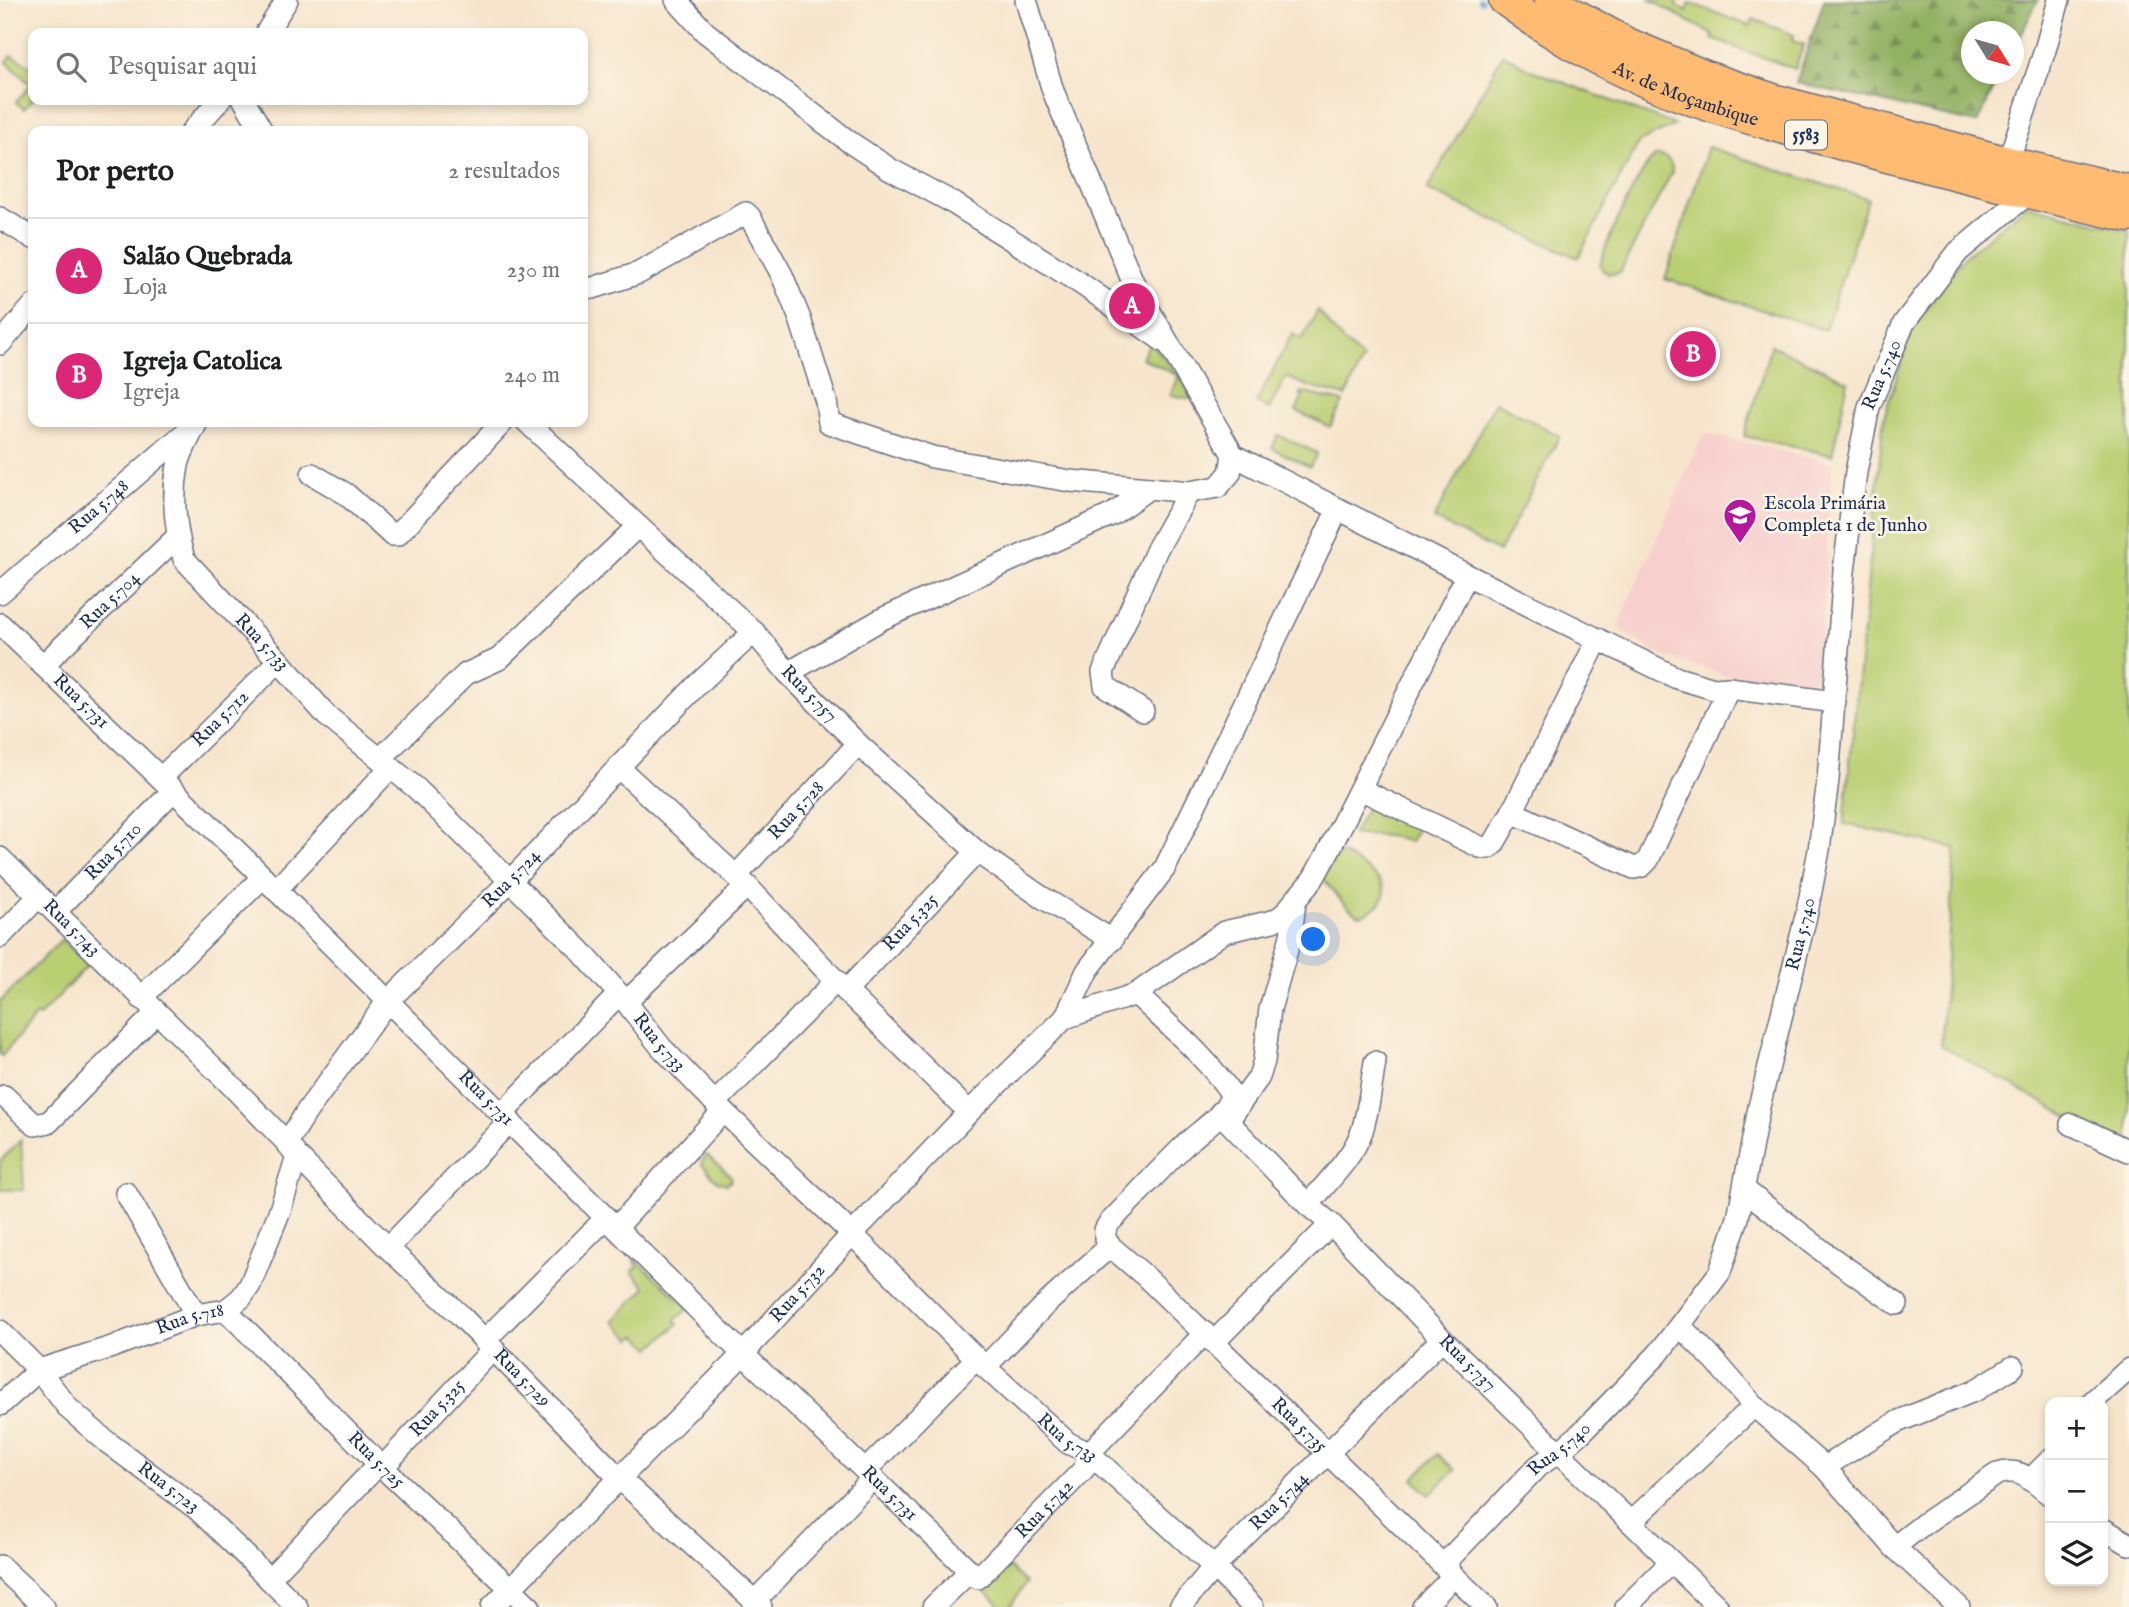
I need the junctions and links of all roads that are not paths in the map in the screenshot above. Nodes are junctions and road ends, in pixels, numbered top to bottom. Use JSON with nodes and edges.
{"nodes":[{"id":1,"x":287,"y":0,"type":"edge"},
{"id":2,"x":676,"y":0,"type":"edge"},
{"id":3,"x":1026,"y":0,"type":"edge"},
{"id":4,"x":1504,"y":0,"type":"edge"},
{"id":5,"x":1550,"y":0,"type":"edge"},
{"id":6,"x":2059,"y":0,"type":"edge"},
{"id":7,"x":269,"y":28,"type":"edge"},
{"id":8,"x":215,"y":105,"type":"edge"},
{"id":9,"x":247,"y":105,"type":"edge"},
{"id":10,"x":197,"y":126,"type":"edge"},
{"id":11,"x":259,"y":126,"type":"edge"},
{"id":12,"x":2008,"y":162,"type":"junction"},
{"id":13,"x":2129,"y":190,"type":"edge"},
{"id":14,"x":2029,"y":193,"type":"junction"},
{"id":15,"x":2129,"y":217,"type":"edge"},
{"id":16,"x":0,"y":218,"type":"edge"},
{"id":17,"x":28,"y":235,"type":"edge"},
{"id":18,"x":593,"y":288,"type":"dead end"},
{"id":19,"x":28,"y":312,"type":"edge"},
{"id":20,"x":0,"y":344,"type":"edge"},
{"id":21,"x":1168,"y":344,"type":"junction"},
{"id":22,"x":192,"y":427,"type":"edge"},
{"id":23,"x":195,"y":427,"type":"edge"},
{"id":24,"x":498,"y":427,"type":"edge"},
{"id":25,"x":532,"y":427,"type":"edge"},
{"id":26,"x":1233,"y":455,"type":"junction"},
{"id":27,"x":312,"y":474,"type":"dead end"},
{"id":28,"x":1149,"y":488,"type":"junction"},
{"id":29,"x":1189,"y":492,"type":"junction"},
{"id":30,"x":1338,"y":509,"type":"junction"},
{"id":31,"x":638,"y":526,"type":"junction"},
{"id":32,"x":177,"y":537,"type":"junction"},
{"id":33,"x":1466,"y":575,"type":"junction"},
{"id":34,"x":0,"y":593,"type":"edge"},
{"id":35,"x":0,"y":624,"type":"edge"},
{"id":36,"x":754,"y":632,"type":"junction"},
{"id":37,"x":1598,"y":639,"type":"junction"},
{"id":38,"x":279,"y":661,"type":"junction"},
{"id":39,"x":43,"y":665,"type":"junction"},
{"id":40,"x":788,"y":673,"type":"junction"},
{"id":41,"x":1729,"y":688,"type":"junction"},
{"id":42,"x":1835,"y":702,"type":"junction"},
{"id":43,"x":1143,"y":711,"type":"dead end"},
{"id":44,"x":858,"y":744,"type":"junction"},
{"id":45,"x":386,"y":763,"type":"junction"},
{"id":46,"x":618,"y":767,"type":"junction"},
{"id":47,"x":167,"y":784,"type":"junction"},
{"id":48,"x":1360,"y":789,"type":"junction"},
{"id":49,"x":1512,"y":811,"type":"junction"},
{"id":50,"x":977,"y":852,"type":"junction"},
{"id":51,"x":0,"y":858,"type":"edge"},
{"id":52,"x":511,"y":880,"type":"junction"},
{"id":53,"x":741,"y":881,"type":"junction"},
{"id":54,"x":269,"y":883,"type":"junction"},
{"id":55,"x":38,"y":897,"type":"junction"},
{"id":56,"x":1295,"y":902,"type":"junction"},
{"id":57,"x":55,"y":912,"type":"junction"},
{"id":58,"x":0,"y":937,"type":"edge"},
{"id":59,"x":1112,"y":940,"type":"junction"},
{"id":60,"x":841,"y":986,"type":"junction"},
{"id":61,"x":1136,"y":994,"type":"junction"},
{"id":62,"x":622,"y":998,"type":"junction"},
{"id":63,"x":387,"y":1002,"type":"junction"},
{"id":64,"x":148,"y":1005,"type":"junction"},
{"id":65,"x":1065,"y":1018,"type":"junction"},
{"id":66,"x":1375,"y":1062,"type":"dead end"},
{"id":67,"x":4,"y":1096,"type":"dead end"},
{"id":68,"x":719,"y":1107,"type":"junction"},
{"id":69,"x":970,"y":1112,"type":"junction"},
{"id":70,"x":506,"y":1118,"type":"junction"},
{"id":71,"x":1224,"y":1118,"type":"junction"},
{"id":72,"x":2071,"y":1124,"type":"dead end"},
{"id":73,"x":292,"y":1149,"type":"junction"},
{"id":74,"x":2129,"y":1151,"type":"edge"},
{"id":75,"x":1745,"y":1190,"type":"junction"},
{"id":76,"x":126,"y":1193,"type":"dead end"},
{"id":77,"x":1308,"y":1205,"type":"junction"},
{"id":78,"x":612,"y":1223,"type":"junction"},
{"id":79,"x":1331,"y":1224,"type":"junction"},
{"id":80,"x":852,"y":1234,"type":"junction"},
{"id":81,"x":1110,"y":1246,"type":"junction"},
{"id":82,"x":388,"y":1248,"type":"junction"},
{"id":83,"x":1897,"y":1304,"type":"dead end"},
{"id":84,"x":226,"y":1310,"type":"junction"},
{"id":85,"x":196,"y":1315,"type":"junction"},
{"id":86,"x":1681,"y":1327,"type":"junction"},
{"id":87,"x":0,"y":1331,"type":"edge"},
{"id":88,"x":1209,"y":1337,"type":"junction"},
{"id":89,"x":1442,"y":1339,"type":"junction"},
{"id":90,"x":488,"y":1345,"type":"junction"},
{"id":91,"x":743,"y":1354,"type":"junction"},
{"id":92,"x":980,"y":1363,"type":"junction"},
{"id":93,"x":2013,"y":1367,"type":"dead end"},
{"id":94,"x":2129,"y":1369,"type":"edge"},
{"id":95,"x":39,"y":1370,"type":"junction"},
{"id":96,"x":2098,"y":1397,"type":"edge"},
{"id":97,"x":0,"y":1405,"type":"edge"},
{"id":98,"x":1754,"y":1406,"type":"junction"},
{"id":99,"x":1559,"y":1452,"type":"junction"},
{"id":100,"x":1089,"y":1453,"type":"junction"},
{"id":101,"x":1326,"y":1453,"type":"junction"},
{"id":102,"x":2045,"y":1465,"type":"edge"},
{"id":103,"x":381,"y":1466,"type":"junction"},
{"id":104,"x":1824,"y":1468,"type":"junction"},
{"id":105,"x":869,"y":1474,"type":"junction"},
{"id":106,"x":620,"y":1479,"type":"junction"},
{"id":107,"x":2030,"y":1480,"type":"junction"},
{"id":108,"x":2045,"y":1490,"type":"edge"},
{"id":109,"x":1631,"y":1522,"type":"junction"},
{"id":110,"x":2108,"y":1532,"type":"edge"},
{"id":111,"x":2129,"y":1544,"type":"edge"},
{"id":112,"x":1894,"y":1547,"type":"junction"},
{"id":113,"x":1671,"y":1562,"type":"junction"},
{"id":114,"x":0,"y":1566,"type":"edge"},
{"id":115,"x":1214,"y":1567,"type":"junction"},
{"id":116,"x":970,"y":1571,"type":"junction"},
{"id":117,"x":1450,"y":1572,"type":"junction"},
{"id":118,"x":269,"y":1579,"type":"junction"},
{"id":119,"x":511,"y":1589,"type":"junction"},
{"id":120,"x":750,"y":1602,"type":"edge"},
{"id":121,"x":32,"y":1603,"type":"edge"},
{"id":122,"x":297,"y":1607,"type":"edge"},
{"id":123,"x":492,"y":1607,"type":"edge"},
{"id":124,"x":530,"y":1607,"type":"edge"},
{"id":125,"x":933,"y":1607,"type":"edge"},
{"id":126,"x":1180,"y":1607,"type":"edge"},
{"id":127,"x":1253,"y":1607,"type":"edge"},
{"id":128,"x":1423,"y":1607,"type":"edge"},
{"id":129,"x":1486,"y":1607,"type":"edge"},
{"id":130,"x":1626,"y":1607,"type":"edge"},
{"id":131,"x":1718,"y":1607,"type":"edge"},
{"id":132,"x":1959,"y":1607,"type":"edge"}],
"edges":[{"from":1,"to":7,"type":"street"},
{"from":2,"to":21,"type":"street"},
{"from":3,"to":21,"type":"street"},
{"from":4,"to":14,"type":"highway","name":"Av. de Moçambique","number":"5583"},
{"from":5,"to":12,"type":"highway","name":"Av. de Moçambique","number":"5583"},
{"from":6,"to":12,"type":"street"},
{"from":8,"to":10,"type":"street"},
{"from":9,"to":11,"type":"street"},
{"from":12,"to":13,"type":"highway","name":"Av. de Moçambique","number":"5583"},
{"from":14,"to":15,"type":"highway","name":"Av. de Moçambique","number":"5583"},
{"from":14,"to":42,"type":"street","name":"Rua 5.740"},
{"from":16,"to":17,"type":"street"},
{"from":18,"to":28,"type":"street"},
{"from":19,"to":20,"type":"street"},
{"from":21,"to":26,"type":"street"},
{"from":22,"to":34,"type":"street","name":"Rua 5.748"},
{"from":23,"to":32,"type":"street","name":"Rua 5.733"},
{"from":24,"to":27,"type":"street"},
{"from":25,"to":31,"type":"street","name":"Rua 5.757"},
{"from":26,"to":29,"type":"street"},
{"from":26,"to":30,"type":"street"},
{"from":28,"to":29,"type":"street"},
{"from":28,"to":40,"type":"street"},
{"from":29,"to":43,"type":"street"},
{"from":30,"to":33,"type":"street"},
{"from":30,"to":59,"type":"street"},
{"from":31,"to":36,"type":"street","name":"Rua 5.757"},
{"from":31,"to":45,"type":"street"},
{"from":32,"to":38,"type":"street","name":"Rua 5.733"},
{"from":32,"to":39,"type":"street","name":"Rua 5.704"},
{"from":33,"to":37,"type":"street"},
{"from":33,"to":48,"type":"street"},
{"from":35,"to":39,"type":"street","name":"Rua 5.731"},
{"from":36,"to":40,"type":"street","name":"Rua 5.757"},
{"from":36,"to":46,"type":"street","name":"Rua 5.724"},
{"from":37,"to":41,"type":"street"},
{"from":37,"to":49,"type":"street"},
{"from":38,"to":45,"type":"street","name":"Rua 5.733"},
{"from":38,"to":47,"type":"street","name":"Rua 5.712"},
{"from":39,"to":47,"type":"street","name":"Rua 5.731"},
{"from":40,"to":44,"type":"street","name":"Rua 5.757"},
{"from":41,"to":42,"type":"street"},
{"from":41,"to":49,"type":"street"},
{"from":42,"to":75,"type":"street","name":"Rua 5.740"},
{"from":44,"to":50,"type":"street","name":"Rua 5.757"},
{"from":44,"to":53,"type":"street","name":"Rua 5.728"},
{"from":45,"to":52,"type":"street","name":"Rua 5.733"},
{"from":45,"to":54,"type":"street"},
{"from":46,"to":52,"type":"street","name":"Rua 5.724"},
{"from":46,"to":53,"type":"street"},
{"from":47,"to":54,"type":"street","name":"Rua 5.731"},
{"from":47,"to":57,"type":"street","name":"Rua 5.710"},
{"from":48,"to":49,"type":"street"},
{"from":48,"to":56,"type":"street"},
{"from":50,"to":59,"type":"street","name":"Rua 5.757"},
{"from":50,"to":60,"type":"street","name":"Rua 5.325"},
{"from":51,"to":55,"type":"street","name":"Rua 5.743"},
{"from":52,"to":62,"type":"street","name":"Rua 5.733"},
{"from":52,"to":63,"type":"street","name":"Rua 5.724"},
{"from":53,"to":60,"type":"street"},
{"from":53,"to":62,"type":"street","name":"Rua 5.728"},
{"from":54,"to":63,"type":"street","name":"Rua 5.731"},
{"from":54,"to":64,"type":"street"},
{"from":55,"to":57,"type":"street","name":"Rua 5.743"},
{"from":55,"to":58,"type":"street"},
{"from":56,"to":61,"type":"street","name":"Rua 5.732"},
{"from":56,"to":71,"type":"street"},
{"from":57,"to":64,"type":"street","name":"Rua 5.743"},
{"from":59,"to":65,"type":"street"},
{"from":60,"to":68,"type":"street","name":"Rua 5.325"},
{"from":60,"to":69,"type":"street"},
{"from":61,"to":65,"type":"street","name":"Rua 5.732"},
{"from":61,"to":71,"type":"street"},
{"from":62,"to":68,"type":"street","name":"Rua 5.733"},
{"from":62,"to":70,"type":"street","name":"Rua 5.728"},
{"from":63,"to":70,"type":"street","name":"Rua 5.731"},
{"from":63,"to":73,"type":"street","name":"Rua 5.724"},
{"from":64,"to":67,"type":"street"},
{"from":64,"to":73,"type":"street","name":"Rua 5.743"},
{"from":65,"to":69,"type":"street","name":"Rua 5.732"},
{"from":66,"to":77,"type":"street"},
{"from":68,"to":78,"type":"street","name":"Rua 5.325"},
{"from":68,"to":80,"type":"street","name":"Rua 5.733"},
{"from":69,"to":80,"type":"street","name":"Rua 5.732"},
{"from":70,"to":78,"type":"street","name":"Rua 5.731"},
{"from":70,"to":82,"type":"street","name":"Rua 5.728"},
{"from":71,"to":77,"type":"street","name":"Rua 5.737"},
{"from":71,"to":81,"type":"street"},
{"from":72,"to":74,"type":"street"},
{"from":73,"to":82,"type":"street","name":"Rua 5.729"},
{"from":73,"to":84,"type":"street","name":"Rua 5.718"},
{"from":75,"to":83,"type":"street"},
{"from":75,"to":86,"type":"street","name":"Rua 5.740"},
{"from":76,"to":85,"type":"street"},
{"from":77,"to":79,"type":"street","name":"Rua 5.737"},
{"from":78,"to":90,"type":"street","name":"Rua 5.325"},
{"from":78,"to":91,"type":"street","name":"Rua 5.731"},
{"from":79,"to":88,"type":"street","name":"Rua 5.742"},
{"from":79,"to":89,"type":"street","name":"Rua 5.737"},
{"from":80,"to":91,"type":"street","name":"Rua 5.732"},
{"from":80,"to":92,"type":"street","name":"Rua 5.733"},
{"from":81,"to":88,"type":"street","name":"Rua 5.735"},
{"from":81,"to":92,"type":"street"},
{"from":82,"to":90,"type":"street","name":"Rua 5.729"},
{"from":84,"to":85,"type":"street","name":"Rua 5.718"},
{"from":84,"to":103,"type":"street","name":"Rua 5.725"},
{"from":85,"to":95,"type":"street","name":"Rua 5.718"},
{"from":86,"to":98,"type":"street"},
{"from":86,"to":99,"type":"street","name":"Rua 5.740"},
{"from":87,"to":95,"type":"street","name":"Rua 5.723"},
{"from":88,"to":100,"type":"street","name":"Rua 5.742"},
{"from":88,"to":101,"type":"street","name":"Rua 5.735"},
{"from":89,"to":99,"type":"street","name":"Rua 5.737"},
{"from":89,"to":101,"type":"street","name":"Rua 5.744"},
{"from":90,"to":103,"type":"street","name":"Rua 5.325"},
{"from":90,"to":106,"type":"street","name":"Rua 5.729"},
{"from":91,"to":105,"type":"street","name":"Rua 5.731"},
{"from":91,"to":106,"type":"street","name":"Rua 5.732"},
{"from":92,"to":100,"type":"street","name":"Rua 5.733"},
{"from":92,"to":105,"type":"street"},
{"from":93,"to":104,"type":"street"},
{"from":94,"to":96,"type":"street"},
{"from":95,"to":97,"type":"street","name":"Rua 5.718"},
{"from":95,"to":118,"type":"street","name":"Rua 5.723"},
{"from":98,"to":104,"type":"street"},
{"from":98,"to":109,"type":"street"},
{"from":99,"to":109,"type":"street","name":"Rua 5.737"},
{"from":99,"to":117,"type":"street","name":"Rua 5.740"},
{"from":100,"to":115,"type":"street","name":"Rua 5.733"},
{"from":100,"to":116,"type":"street","name":"Rua 5.742"},
{"from":101,"to":115,"type":"street","name":"Rua 5.744"},
{"from":101,"to":117,"type":"street","name":"Rua 5.735"},
{"from":102,"to":107,"type":"street"},
{"from":103,"to":118,"type":"street","name":"Rua 5.325"},
{"from":103,"to":119,"type":"street","name":"Rua 5.725"},
{"from":104,"to":112,"type":"street"},
{"from":105,"to":116,"type":"street","name":"Rua 5.731"},
{"from":105,"to":120,"type":"street"},
{"from":106,"to":119,"type":"street","name":"Rua 5.732"},
{"from":106,"to":120,"type":"street","name":"Rua 5.729"},
{"from":107,"to":108,"type":"street"},
{"from":107,"to":112,"type":"street"},
{"from":109,"to":113,"type":"street","name":"Rua 5.737"},
{"from":110,"to":111,"type":"street"},
{"from":112,"to":132,"type":"street"},
{"from":113,"to":130,"type":"street"},
{"from":113,"to":131,"type":"street","name":"Rua 5.737"},
{"from":114,"to":121,"type":"street"},
{"from":115,"to":126,"type":"street","name":"Rua 5.744"},
{"from":115,"to":127,"type":"street","name":"Rua 5.733"},
{"from":116,"to":125,"type":"street","name":"Rua 5.742"},
{"from":117,"to":128,"type":"street","name":"Rua 5.740"},
{"from":117,"to":129,"type":"street","name":"Rua 5.735"},
{"from":118,"to":122,"type":"street","name":"Rua 5.723"},
{"from":119,"to":123,"type":"street","name":"Rua 5.732"},
{"from":119,"to":124,"type":"street","name":"Rua 5.725"}]}
